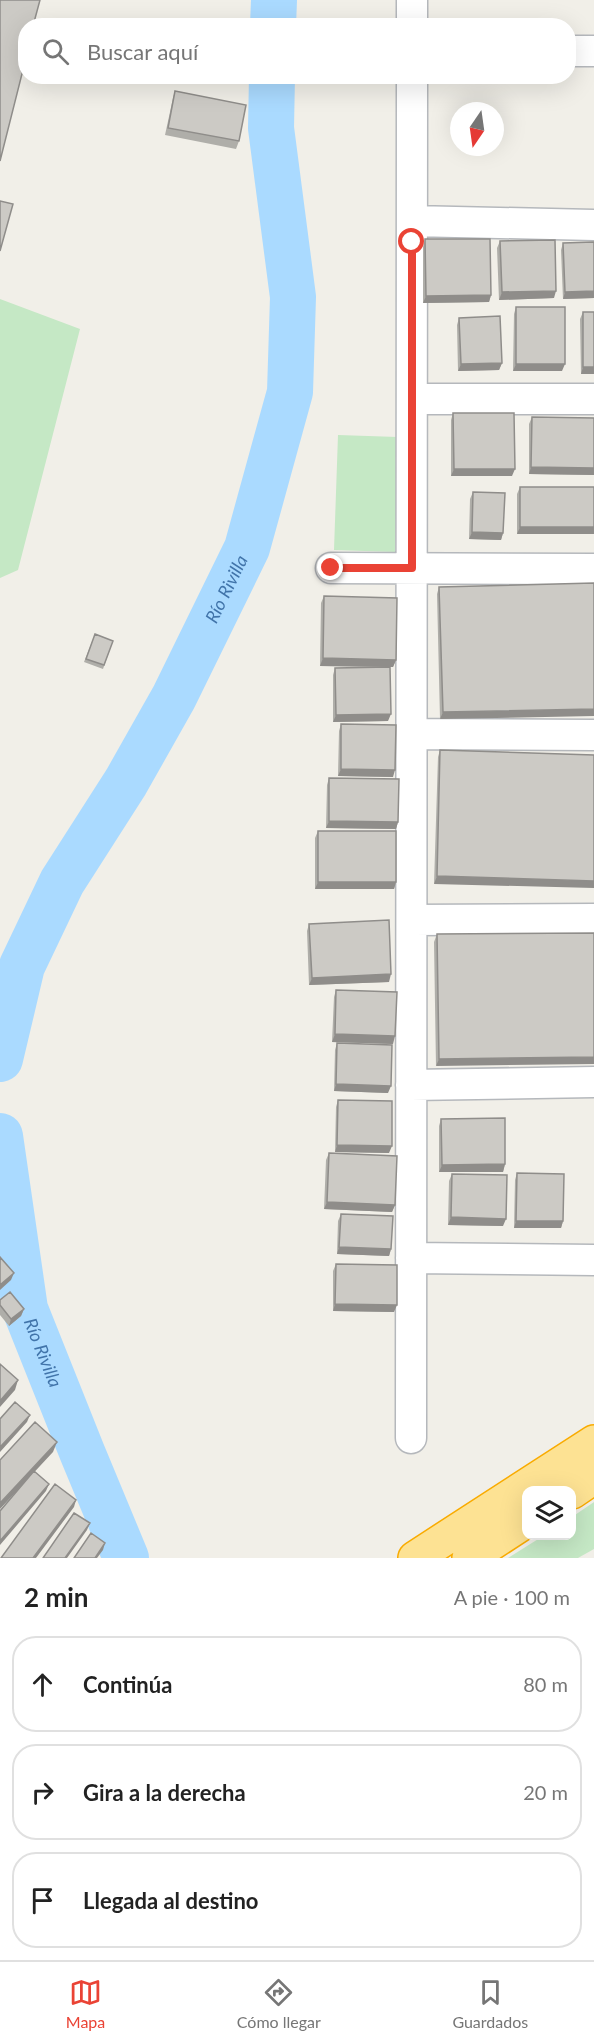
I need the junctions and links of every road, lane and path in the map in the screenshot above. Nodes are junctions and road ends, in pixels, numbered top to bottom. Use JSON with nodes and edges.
{"nodes":[{"id":1,"x":412,"y":0,"type":"edge"},
{"id":2,"x":412,"y":18,"type":"edge"},
{"id":3,"x":576,"y":51,"type":"edge"},
{"id":4,"x":594,"y":51,"type":"edge"},
{"id":5,"x":412,"y":84,"type":"edge"},
{"id":6,"x":412,"y":221,"type":"junction"},
{"id":7,"x":594,"y":225,"type":"edge"},
{"id":8,"x":412,"y":399,"type":"junction"},
{"id":9,"x":594,"y":399,"type":"edge"},
{"id":10,"x":331,"y":568,"type":"dead end"},
{"id":11,"x":412,"y":568,"type":"junction"},
{"id":12,"x":594,"y":569,"type":"edge"},
{"id":13,"x":412,"y":734,"type":"junction"},
{"id":14,"x":594,"y":735,"type":"edge"},
{"id":15,"x":594,"y":919,"type":"edge"},
{"id":16,"x":412,"y":920,"type":"junction"},
{"id":17,"x":594,"y":1082,"type":"edge"},
{"id":18,"x":411,"y":1084,"type":"junction"},
{"id":19,"x":411,"y":1258,"type":"junction"},
{"id":20,"x":594,"y":1260,"type":"edge"},
{"id":21,"x":411,"y":1438,"type":"dead end"},
{"id":22,"x":594,"y":1442,"type":"edge"},
{"id":23,"x":594,"y":1477,"type":"edge"},
{"id":24,"x":576,"y":1489,"type":"edge"},
{"id":25,"x":522,"y":1524,"type":"edge"},
{"id":26,"x":415,"y":1558,"type":"edge"},
{"id":27,"x":469,"y":1558,"type":"edge"}],
"edges":[{"from":1,"to":2,"type":"street"},
{"from":3,"to":4,"type":"street"},
{"from":5,"to":6,"type":"street"},
{"from":6,"to":7,"type":"street"},
{"from":6,"to":8,"type":"street"},
{"from":8,"to":9,"type":"street"},
{"from":8,"to":11,"type":"street"},
{"from":10,"to":11,"type":"street"},
{"from":11,"to":12,"type":"street"},
{"from":11,"to":13,"type":"street"},
{"from":13,"to":14,"type":"street"},
{"from":13,"to":16,"type":"street"},
{"from":15,"to":16,"type":"street"},
{"from":16,"to":18,"type":"street"},
{"from":17,"to":18,"type":"street"},
{"from":18,"to":19,"type":"street"},
{"from":19,"to":20,"type":"street"},
{"from":19,"to":21,"type":"street"},
{"from":22,"to":26,"type":"highway"},
{"from":23,"to":24,"type":"highway"},
{"from":25,"to":27,"type":"highway"}]}
